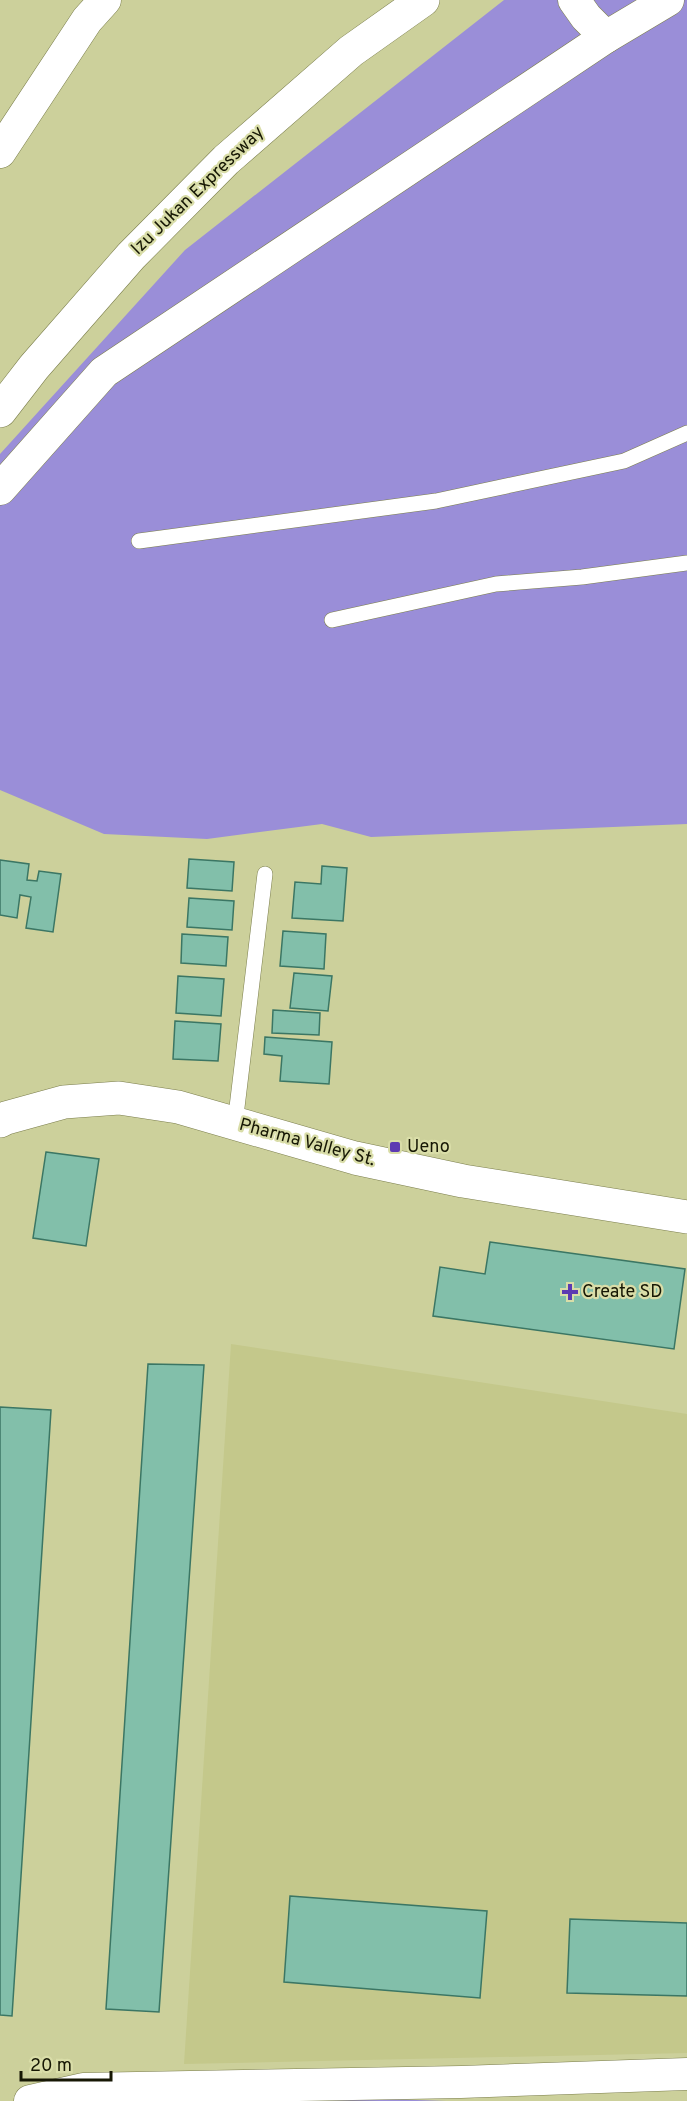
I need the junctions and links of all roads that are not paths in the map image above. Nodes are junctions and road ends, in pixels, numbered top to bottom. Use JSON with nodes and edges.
{"nodes":[{"id":1,"x":105,"y":0,"type":"edge"},
{"id":2,"x":386,"y":0,"type":"edge"},
{"id":3,"x":423,"y":0,"type":"edge"},
{"id":4,"x":668,"y":0,"type":"edge"},
{"id":5,"x":589,"y":18,"type":"edge"},
{"id":6,"x":0,"y":152,"type":"edge"},
{"id":7,"x":0,"y":383,"type":"edge"},
{"id":8,"x":0,"y":411,"type":"edge"},
{"id":9,"x":687,"y":433,"type":"edge"},
{"id":10,"x":0,"y":489,"type":"edge"},
{"id":11,"x":139,"y":541,"type":"dead end"},
{"id":12,"x":687,"y":563,"type":"edge"},
{"id":13,"x":332,"y":620,"type":"dead end"},
{"id":14,"x":265,"y":874,"type":"dead end"},
{"id":15,"x":0,"y":1121,"type":"edge"},
{"id":16,"x":235,"y":1124,"type":"junction"},
{"id":17,"x":687,"y":1216,"type":"edge"},
{"id":18,"x":687,"y":2074,"type":"edge"},
{"id":19,"x":30,"y":2101,"type":"edge"}],
"edges":[{"from":1,"to":6,"type":"street"},
{"from":2,"to":7,"type":"main road","name":"Izu Jukan Expressway"},
{"from":3,"to":8,"type":"main road","name":"Izu Jukan Expressway"},
{"from":4,"to":5,"type":"street"},
{"from":5,"to":10,"type":"street"},
{"from":9,"to":11,"type":"lane"},
{"from":12,"to":13,"type":"lane"},
{"from":14,"to":16,"type":"lane"},
{"from":15,"to":16,"type":"main road","name":"Pharma Valley St."},
{"from":16,"to":17,"type":"main road","name":"Pharma Valley St."},
{"from":18,"to":19,"type":"street"}]}
